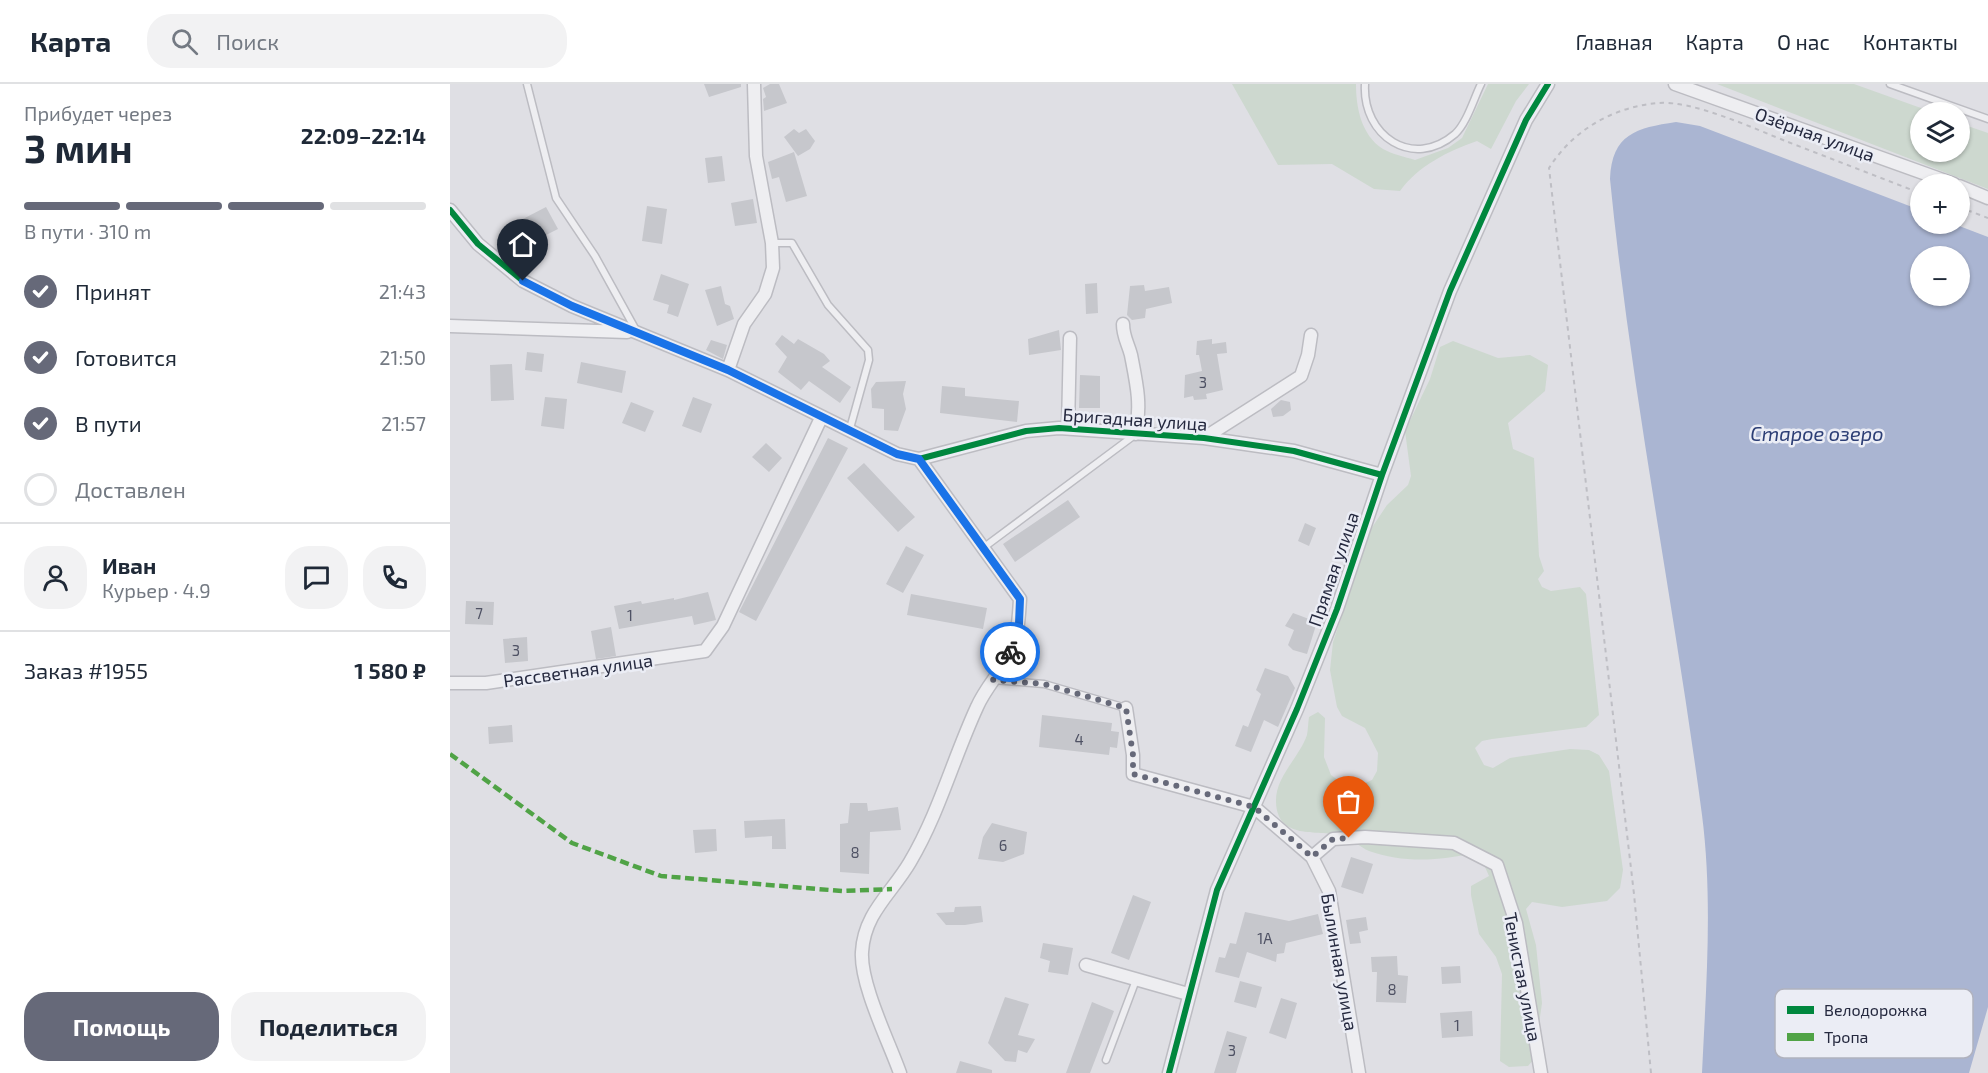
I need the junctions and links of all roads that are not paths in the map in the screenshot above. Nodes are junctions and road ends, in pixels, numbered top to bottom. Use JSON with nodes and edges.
{"nodes":[{"id":1,"x":527,"y":84,"type":"edge"},
{"id":2,"x":754,"y":84,"type":"edge"},
{"id":3,"x":1365,"y":84,"type":"edge"},
{"id":4,"x":1481,"y":84,"type":"edge"},
{"id":5,"x":1548,"y":84,"type":"edge"},
{"id":6,"x":1675,"y":84,"type":"edge"},
{"id":7,"x":1890,"y":84,"type":"edge"},
{"id":8,"x":1988,"y":118,"type":"edge"},
{"id":9,"x":1926,"y":174,"type":"edge"},
{"id":10,"x":1970,"y":191,"type":"edge"},
{"id":11,"x":1988,"y":198,"type":"edge"},
{"id":12,"x":450,"y":210,"type":"edge"},
{"id":13,"x":772,"y":243,"type":"junction"},
{"id":14,"x":1123,"y":324,"type":"dead end"},
{"id":15,"x":450,"y":326,"type":"edge"},
{"id":16,"x":638,"y":332,"type":"junction"},
{"id":17,"x":1311,"y":335,"type":"dead end"},
{"id":18,"x":1070,"y":338,"type":"dead end"},
{"id":19,"x":728,"y":370,"type":"junction"},
{"id":20,"x":821,"y":418,"type":"junction"},
{"id":21,"x":1068,"y":428,"type":"junction"},
{"id":22,"x":849,"y":432,"type":"junction"},
{"id":23,"x":1136,"y":434,"type":"junction"},
{"id":24,"x":1203,"y":438,"type":"junction"},
{"id":25,"x":919,"y":459,"type":"junction"},
{"id":26,"x":1382,"y":475,"type":"junction"},
{"id":27,"x":983,"y":548,"type":"junction"},
{"id":28,"x":993,"y":680,"type":"junction"},
{"id":29,"x":450,"y":683,"type":"edge"},
{"id":30,"x":1126,"y":708,"type":"joint"},
{"id":31,"x":1254,"y":807,"type":"junction"},
{"id":32,"x":1312,"y":857,"type":"junction"},
{"id":33,"x":1086,"y":965,"type":"dead end"},
{"id":34,"x":1136,"y":980,"type":"junction"},
{"id":35,"x":1188,"y":994,"type":"junction"},
{"id":36,"x":1106,"y":1060,"type":"dead end"},
{"id":37,"x":900,"y":1073,"type":"edge"},
{"id":38,"x":1169,"y":1073,"type":"edge"},
{"id":39,"x":1359,"y":1073,"type":"edge"},
{"id":40,"x":1541,"y":1073,"type":"edge"}],
"edges":[{"from":1,"to":16,"type":"lane"},
{"from":2,"to":13,"type":"street"},
{"from":3,"to":4,"type":"lane"},
{"from":5,"to":26,"type":"street","name":"Прямая улица"},
{"from":6,"to":9,"type":"street","name":"Озёрная улица"},
{"from":7,"to":8,"type":"lane"},
{"from":10,"to":11,"type":"street"},
{"from":12,"to":16,"type":"street"},
{"from":13,"to":19,"type":"street"},
{"from":13,"to":22,"type":"lane"},
{"from":14,"to":23,"type":"street"},
{"from":15,"to":16,"type":"street"},
{"from":16,"to":19,"type":"street"},
{"from":17,"to":24,"type":"street"},
{"from":18,"to":21,"type":"street"},
{"from":19,"to":20,"type":"street"},
{"from":20,"to":22,"type":"street"},
{"from":20,"to":29,"type":"street","name":"Рассветная улица"},
{"from":21,"to":23,"type":"street","name":"Бригадная улица"},
{"from":21,"to":25,"type":"street","name":"Бригадная улица"},
{"from":22,"to":25,"type":"street"},
{"from":23,"to":24,"type":"street","name":"Бригадная улица"},
{"from":23,"to":27,"type":"lane"},
{"from":24,"to":26,"type":"street","name":"Бригадная улица"},
{"from":25,"to":27,"type":"street"},
{"from":26,"to":31,"type":"street","name":"Прямая улица"},
{"from":27,"to":28,"type":"street"},
{"from":28,"to":30,"type":"lane"},
{"from":28,"to":37,"type":"street"},
{"from":30,"to":31,"type":"street"},
{"from":31,"to":32,"type":"street","name":"Былинная улица"},
{"from":31,"to":35,"type":"street","name":"Прямая улица"},
{"from":32,"to":39,"type":"street","name":"Былинная улица"},
{"from":32,"to":40,"type":"street","name":"Тенистая улица"},
{"from":33,"to":34,"type":"street"},
{"from":34,"to":35,"type":"street"},
{"from":34,"to":36,"type":"lane"},
{"from":35,"to":38,"type":"street","name":"Прямая улица"}]}
